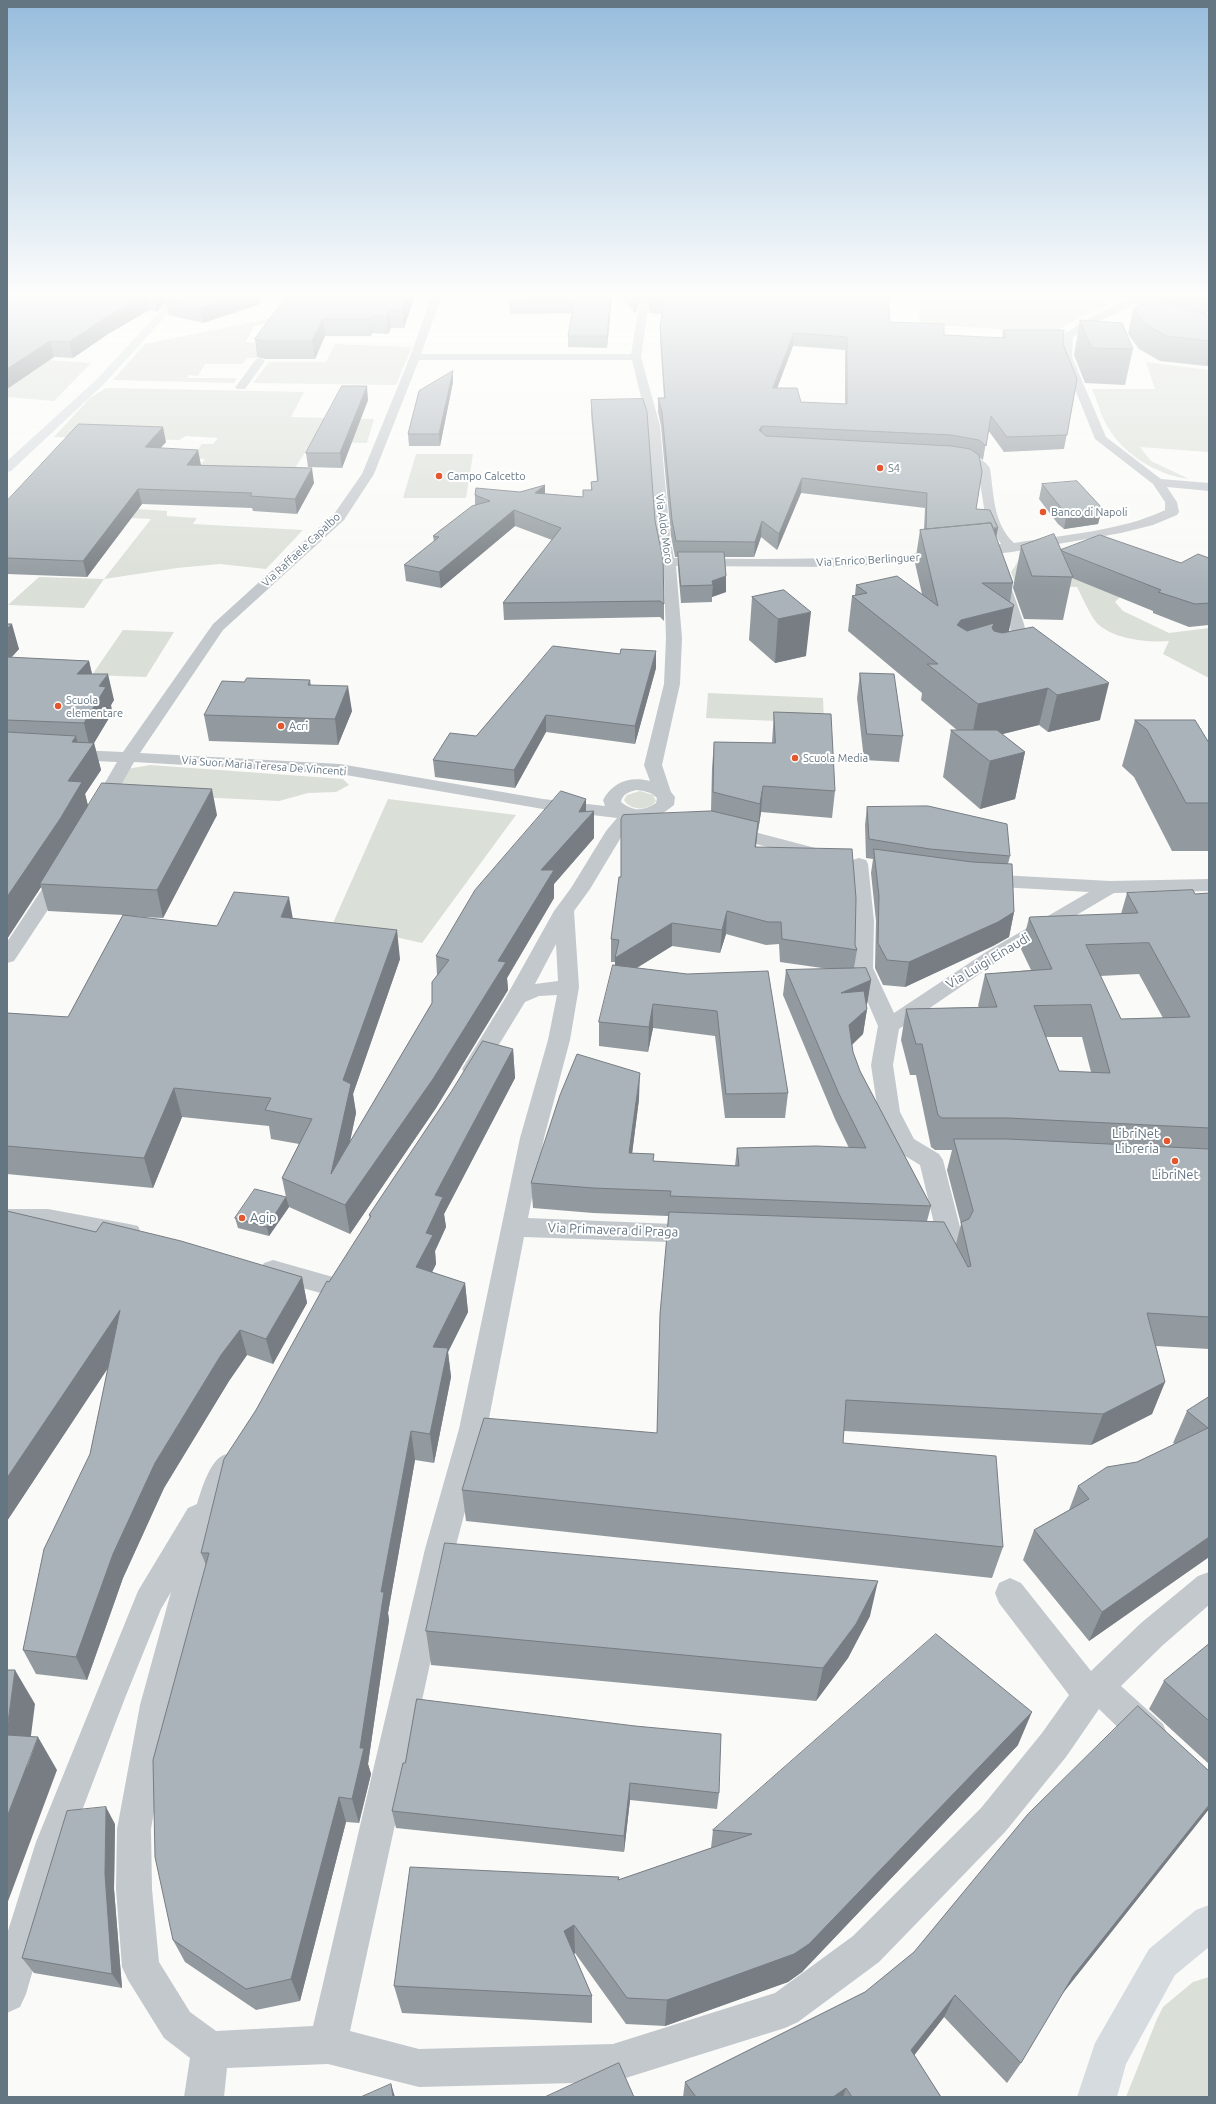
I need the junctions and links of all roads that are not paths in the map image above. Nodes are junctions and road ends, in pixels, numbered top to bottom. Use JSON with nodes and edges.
{"nodes":[{"id":1,"x":88,"y":393,"type":"edge"},
{"id":2,"x":400,"y":393,"type":"edge"},
{"id":3,"x":645,"y":393,"type":"edge"},
{"id":4,"x":1082,"y":393,"type":"edge"},
{"id":5,"x":942,"y":455,"type":"edge"},
{"id":6,"x":7,"y":468,"type":"edge"},
{"id":7,"x":1158,"y":482,"type":"junction"},
{"id":8,"x":1209,"y":487,"type":"edge"},
{"id":9,"x":1012,"y":548,"type":"junction"},
{"id":10,"x":669,"y":562,"type":"junction"},
{"id":11,"x":996,"y":562,"type":"junction"},
{"id":12,"x":1022,"y":658,"type":"edge"},
{"id":13,"x":7,"y":752,"type":"edge"},
{"id":14,"x":128,"y":757,"type":"junction"},
{"id":15,"x":653,"y":765,"type":"junction"},
{"id":16,"x":628,"y":804,"type":"junction"},
{"id":17,"x":670,"y":808,"type":"junction"},
{"id":18,"x":708,"y":826,"type":"edge"},
{"id":19,"x":89,"y":827,"type":"edge"},
{"id":20,"x":70,"y":860,"type":"edge"},
{"id":21,"x":860,"y":864,"type":"junction"},
{"id":22,"x":880,"y":868,"type":"edge"},
{"id":23,"x":963,"y":878,"type":"edge"},
{"id":24,"x":1209,"y":885,"type":"edge"},
{"id":25,"x":1110,"y":887,"type":"junction"},
{"id":26,"x":564,"y":911,"type":"junction"},
{"id":27,"x":7,"y":957,"type":"edge"},
{"id":28,"x":569,"y":987,"type":"junction"},
{"id":29,"x":517,"y":997,"type":"junction"},
{"id":30,"x":889,"y":1026,"type":"junction"},
{"id":31,"x":461,"y":1089,"type":"edge"},
{"id":32,"x":7,"y":1218,"type":"edge"},
{"id":33,"x":515,"y":1227,"type":"junction"},
{"id":34,"x":721,"y":1234,"type":"edge"},
{"id":35,"x":150,"y":1237,"type":"edge"},
{"id":36,"x":911,"y":1242,"type":"edge"},
{"id":37,"x":248,"y":1264,"type":"edge"},
{"id":38,"x":332,"y":1287,"type":"edge"},
{"id":39,"x":242,"y":1447,"type":"edge"},
{"id":40,"x":218,"y":1483,"type":"junction"},
{"id":41,"x":1209,"y":1586,"type":"edge"},
{"id":42,"x":1010,"y":1593,"type":"dead end"},
{"id":43,"x":1094,"y":1690,"type":"junction"},
{"id":44,"x":1171,"y":1754,"type":"edge"},
{"id":45,"x":1209,"y":1923,"type":"edge"},
{"id":46,"x":7,"y":1994,"type":"edge"},
{"id":47,"x":328,"y":2044,"type":"junction"},
{"id":48,"x":210,"y":2050,"type":"junction"},
{"id":49,"x":204,"y":2097,"type":"edge"},
{"id":50,"x":1097,"y":2097,"type":"edge"}],
"edges":[{"from":1,"to":6,"type":"main road"},
{"from":2,"to":14,"type":"street","name":"Via Raffaele Capalbo"},
{"from":3,"to":10,"type":"street","name":"Via Aldo Moro"},
{"from":4,"to":7,"type":"street","name":"Via Enrico Berlinguer"},
{"from":5,"to":9,"type":"street"},
{"from":7,"to":8,"type":"street"},
{"from":7,"to":9,"type":"street","name":"Via Enrico Berlinguer"},
{"from":9,"to":11,"type":"street","name":"Via Enrico Berlinguer"},
{"from":10,"to":11,"type":"street","name":"Via Enrico Berlinguer"},
{"from":10,"to":15,"type":"street","name":"Via Aldo Moro"},
{"from":11,"to":12,"type":"street"},
{"from":13,"to":14,"type":"street","name":"Via Suor Maria Teresa De Vincenti"},
{"from":14,"to":16,"type":"street","name":"Via Suor Maria Teresa De Vincenti"},
{"from":14,"to":19,"type":"street","name":"Via Raffaele Capalbo"},
{"from":15,"to":16,"type":"street"},
{"from":15,"to":17,"type":"street"},
{"from":16,"to":17,"type":"street"},
{"from":16,"to":17,"type":"street"},
{"from":16,"to":26,"type":"street"},
{"from":18,"to":21,"type":"street"},
{"from":20,"to":27,"type":"street"},
{"from":21,"to":22,"type":"street"},
{"from":21,"to":30,"type":"street"},
{"from":23,"to":25,"type":"street"},
{"from":24,"to":25,"type":"street"},
{"from":25,"to":30,"type":"street","name":"Via Luigi Einaudi"},
{"from":26,"to":28,"type":"street"},
{"from":26,"to":29,"type":"street"},
{"from":28,"to":29,"type":"street"},
{"from":28,"to":33,"type":"street"},
{"from":29,"to":31,"type":"street"},
{"from":30,"to":36,"type":"street"},
{"from":32,"to":35,"type":"street"},
{"from":33,"to":34,"type":"street","name":"Via Primavera di Praga"},
{"from":33,"to":47,"type":"street"},
{"from":37,"to":38,"type":"street"},
{"from":39,"to":40,"type":"street"},
{"from":40,"to":46,"type":"street"},
{"from":40,"to":48,"type":"street"},
{"from":41,"to":43,"type":"street"},
{"from":42,"to":43,"type":"street"},
{"from":43,"to":44,"type":"street"},
{"from":43,"to":47,"type":"street"},
{"from":45,"to":50,"type":"main road"},
{"from":47,"to":48,"type":"street"},
{"from":48,"to":49,"type":"street"}]}
